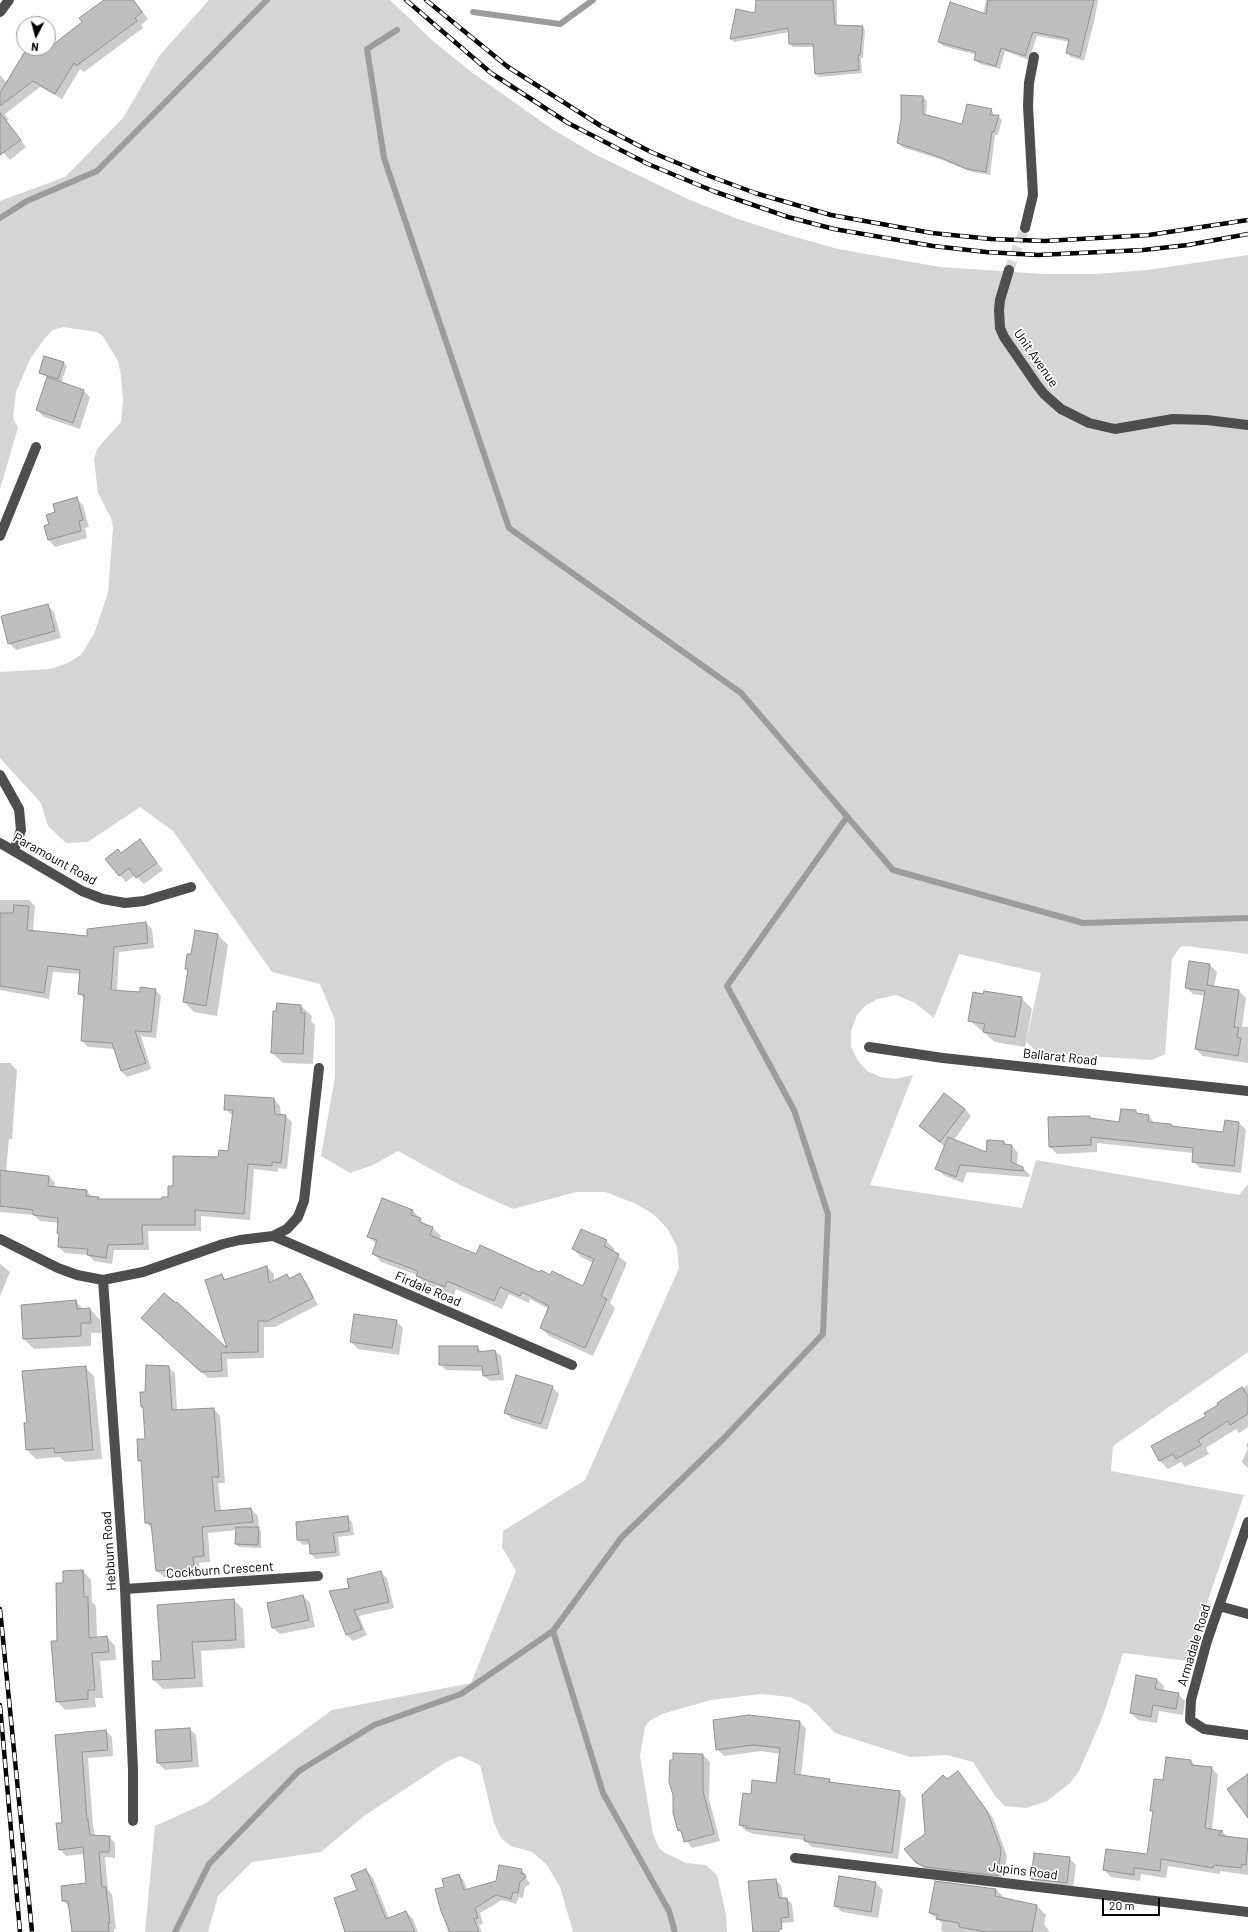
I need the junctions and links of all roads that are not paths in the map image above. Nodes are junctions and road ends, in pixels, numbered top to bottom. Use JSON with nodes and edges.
{"nodes":[{"id":1,"x":9,"y":0,"type":"edge"},
{"id":2,"x":0,"y":12,"type":"edge"},
{"id":3,"x":1034,"y":57,"type":"dead end"},
{"id":4,"x":1025,"y":228,"type":"tunnel mouth"},
{"id":5,"x":1009,"y":270,"type":"tunnel mouth"},
{"id":6,"x":1248,"y":425,"type":"edge"},
{"id":7,"x":36,"y":447,"type":"dead end"},
{"id":8,"x":0,"y":536,"type":"edge"},
{"id":9,"x":0,"y":775,"type":"edge"},
{"id":10,"x":0,"y":843,"type":"edge"},
{"id":11,"x":14,"y":850,"type":"junction"},
{"id":12,"x":191,"y":887,"type":"dead end"},
{"id":13,"x":870,"y":1047,"type":"dead end"},
{"id":14,"x":319,"y":1068,"type":"dead end"},
{"id":15,"x":1248,"y":1091,"type":"edge"},
{"id":16,"x":273,"y":1236,"type":"junction"},
{"id":17,"x":0,"y":1239,"type":"edge"},
{"id":18,"x":103,"y":1280,"type":"junction"},
{"id":19,"x":572,"y":1365,"type":"dead end"},
{"id":20,"x":1248,"y":1522,"type":"edge"},
{"id":21,"x":318,"y":1576,"type":"dead end"},
{"id":22,"x":125,"y":1589,"type":"junction"},
{"id":23,"x":1219,"y":1606,"type":"junction"},
{"id":24,"x":1248,"y":1614,"type":"edge"},
{"id":25,"x":1248,"y":1735,"type":"edge"},
{"id":26,"x":133,"y":1821,"type":"dead end"},
{"id":27,"x":795,"y":1858,"type":"dead end"},
{"id":28,"x":1248,"y":1912,"type":"edge"}],
"edges":[{"from":1,"to":2,"type":"street"},
{"from":3,"to":4,"type":"street"},
{"from":5,"to":6,"type":"street","name":"Unit Avenue"},
{"from":7,"to":8,"type":"street"},
{"from":9,"to":11,"type":"street"},
{"from":10,"to":11,"type":"street","name":"Paramount Road"},
{"from":11,"to":12,"type":"street","name":"Paramount Road"},
{"from":13,"to":15,"type":"street","name":"Ballarat Road"},
{"from":14,"to":16,"type":"street","name":"Firdale Road"},
{"from":16,"to":18,"type":"street","name":"Firdale Road"},
{"from":16,"to":19,"type":"street","name":"Firdale Road"},
{"from":17,"to":18,"type":"street"},
{"from":18,"to":22,"type":"street","name":"Hebburn Road"},
{"from":20,"to":23,"type":"street","name":"Armadale Road"},
{"from":21,"to":22,"type":"street","name":"Cockburn Crescent"},
{"from":22,"to":26,"type":"street","name":"Hebburn Road"},
{"from":23,"to":24,"type":"street"},
{"from":23,"to":25,"type":"street","name":"Armadale Road"},
{"from":27,"to":28,"type":"street","name":"Jupins Road"}]}
